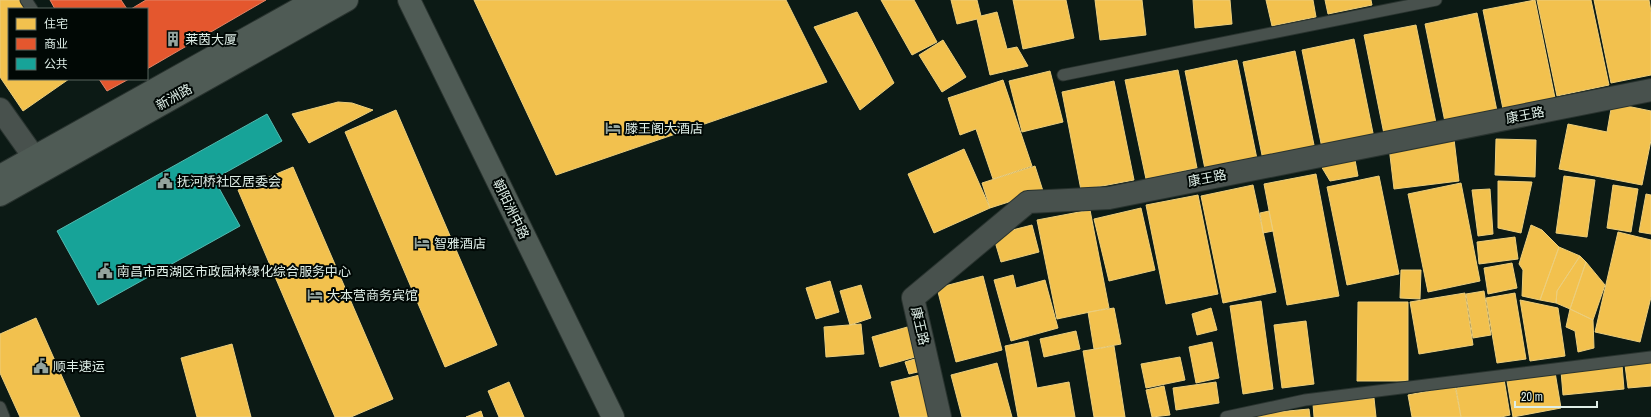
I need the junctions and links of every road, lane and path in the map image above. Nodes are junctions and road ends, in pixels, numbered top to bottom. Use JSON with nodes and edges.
{"nodes":[{"id":1,"x":315,"y":0,"type":"edge"},
{"id":2,"x":347,"y":0,"type":"edge"},
{"id":3,"x":409,"y":0,"type":"edge"},
{"id":4,"x":1436,"y":0,"type":"edge"},
{"id":5,"x":1063,"y":75,"type":"dead end"},
{"id":6,"x":1651,"y":90,"type":"edge"},
{"id":7,"x":0,"y":110,"type":"edge"},
{"id":8,"x":34,"y":157,"type":"junction"},
{"id":9,"x":0,"y":176,"type":"edge"},
{"id":10,"x":0,"y":195,"type":"edge"},
{"id":11,"x":1651,"y":357,"type":"edge"},
{"id":12,"x":0,"y":407,"type":"edge"},
{"id":13,"x":4,"y":417,"type":"edge"},
{"id":14,"x":613,"y":417,"type":"edge"},
{"id":15,"x":940,"y":417,"type":"edge"},
{"id":16,"x":1226,"y":417,"type":"edge"}],
"edges":[{"from":1,"to":8,"type":"main road","name":"新洲路"},
{"from":2,"to":10,"type":"main road","name":"新洲路"},
{"from":3,"to":14,"type":"main road","name":"朝阳洲中路"},
{"from":4,"to":5,"type":"lane"},
{"from":6,"to":15,"type":"street","name":"康王路"},
{"from":7,"to":8,"type":"street"},
{"from":8,"to":9,"type":"main road","name":"新洲路"},
{"from":11,"to":16,"type":"lane"},
{"from":12,"to":13,"type":"lane"}]}
